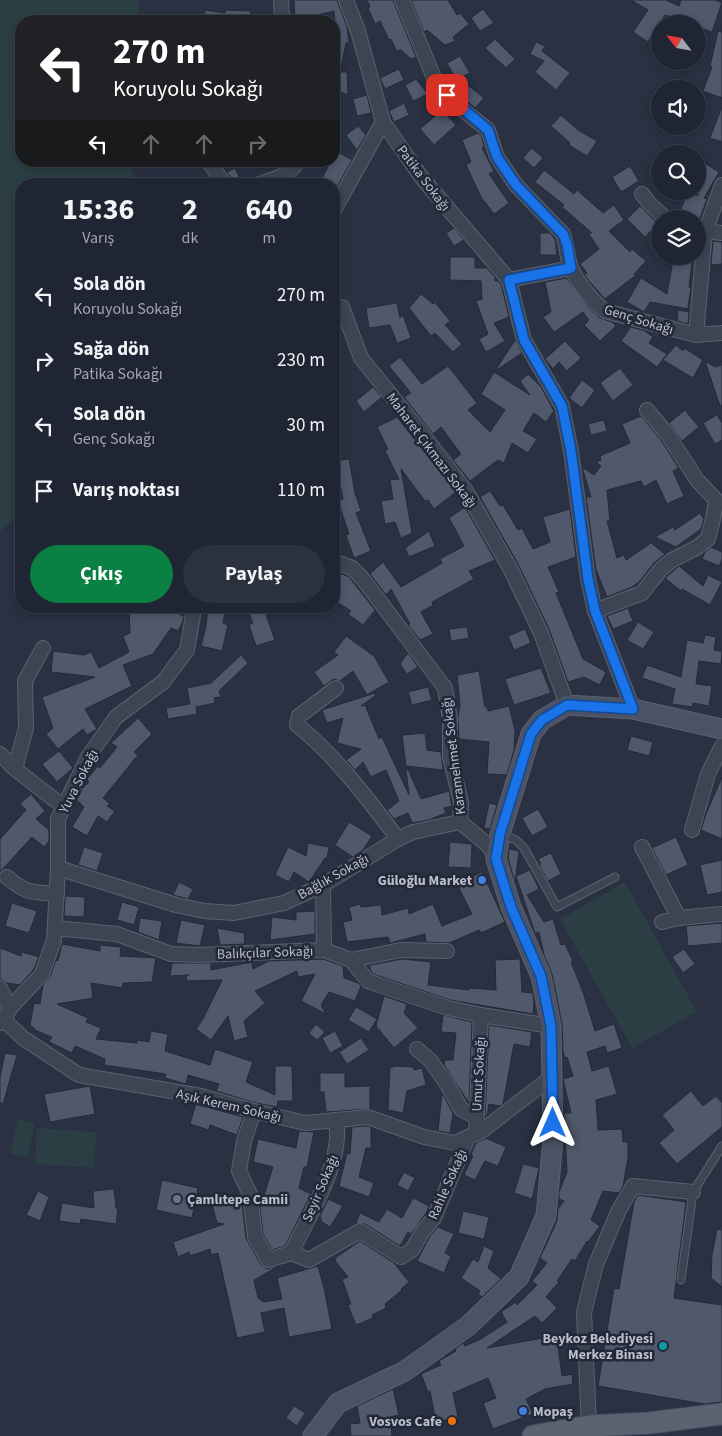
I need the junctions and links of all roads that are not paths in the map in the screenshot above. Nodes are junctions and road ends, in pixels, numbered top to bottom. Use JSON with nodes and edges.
{"nodes":[{"id":1,"x":281,"y":0,"type":"edge"},
{"id":2,"x":346,"y":0,"type":"edge"},
{"id":3,"x":402,"y":0,"type":"edge"},
{"id":4,"x":282,"y":15,"type":"edge"},
{"id":5,"x":383,"y":122,"type":"junction"},
{"id":6,"x":212,"y":167,"type":"edge"},
{"id":7,"x":293,"y":167,"type":"edge"},
{"id":8,"x":221,"y":178,"type":"edge"},
{"id":9,"x":277,"y":178,"type":"edge"},
{"id":10,"x":722,"y":185,"type":"edge"},
{"id":11,"x":642,"y":194,"type":"dead end"},
{"id":12,"x":340,"y":199,"type":"edge"},
{"id":13,"x":656,"y":210,"type":"edge"},
{"id":14,"x":706,"y":220,"type":"edge"},
{"id":15,"x":706,"y":231,"type":"edge"},
{"id":16,"x":722,"y":233,"type":"edge"},
{"id":17,"x":699,"y":265,"type":"edge"},
{"id":18,"x":571,"y":268,"type":"junction"},
{"id":19,"x":509,"y":280,"type":"junction"},
{"id":20,"x":342,"y":307,"type":"dead end"},
{"id":21,"x":722,"y":333,"type":"edge"},
{"id":22,"x":696,"y":335,"type":"junction"},
{"id":23,"x":648,"y":410,"type":"dead end"},
{"id":24,"x":719,"y":499,"type":"edge"},
{"id":25,"x":340,"y":563,"type":"edge"},
{"id":26,"x":595,"y":611,"type":"junction"},
{"id":27,"x":192,"y":613,"type":"edge"},
{"id":28,"x":42,"y":648,"type":"dead end"},
{"id":29,"x":336,"y":688,"type":"dead end"},
{"id":30,"x":567,"y":705,"type":"junction"},
{"id":31,"x":633,"y":709,"type":"junction"},
{"id":32,"x":722,"y":729,"type":"edge"},
{"id":33,"x":722,"y":746,"type":"edge"},
{"id":34,"x":0,"y":754,"type":"edge"},
{"id":35,"x":15,"y":769,"type":"junction"},
{"id":36,"x":64,"y":807,"type":"junction"},
{"id":37,"x":460,"y":822,"type":"junction"},
{"id":38,"x":692,"y":830,"type":"dead end"},
{"id":39,"x":500,"y":834,"type":"junction"},
{"id":40,"x":398,"y":839,"type":"junction"},
{"id":41,"x":642,"y":847,"type":"dead end"},
{"id":42,"x":496,"y":859,"type":"junction"},
{"id":43,"x":58,"y":868,"type":"junction"},
{"id":44,"x":7,"y":877,"type":"dead end"},
{"id":45,"x":614,"y":877,"type":"dead end"},
{"id":46,"x":323,"y":885,"type":"junction"},
{"id":47,"x":57,"y":894,"type":"junction"},
{"id":48,"x":722,"y":914,"type":"edge"},
{"id":49,"x":679,"y":918,"type":"junction"},
{"id":50,"x":662,"y":922,"type":"dead end"},
{"id":51,"x":55,"y":928,"type":"junction"},
{"id":52,"x":324,"y":950,"type":"junction"},
{"id":53,"x":447,"y":951,"type":"dead end"},
{"id":54,"x":351,"y":960,"type":"junction"},
{"id":55,"x":0,"y":988,"type":"edge"},
{"id":56,"x":481,"y":1015,"type":"junction"},
{"id":57,"x":5,"y":1017,"type":"edge"},
{"id":58,"x":551,"y":1026,"type":"junction"},
{"id":59,"x":416,"y":1049,"type":"dead end"},
{"id":60,"x":553,"y":1076,"type":"junction"},
{"id":61,"x":254,"y":1111,"type":"junction"},
{"id":62,"x":476,"y":1117,"type":"junction"},
{"id":63,"x":336,"y":1120,"type":"junction"},
{"id":64,"x":472,"y":1135,"type":"junction"},
{"id":65,"x":722,"y":1146,"type":"edge"},
{"id":66,"x":693,"y":1192,"type":"junction"},
{"id":67,"x":291,"y":1253,"type":"junction"},
{"id":68,"x":681,"y":1280,"type":"dead end"},
{"id":69,"x":722,"y":1414,"type":"edge"},
{"id":70,"x":589,"y":1426,"type":"junction"},
{"id":71,"x":313,"y":1436,"type":"edge"},
{"id":72,"x":533,"y":1436,"type":"edge"}],
"edges":[{"from":1,"to":4,"type":"street"},
{"from":2,"to":5,"type":"street","name":"Patika Sokağı"},
{"from":3,"to":18,"type":"street","name":"Genç Sokağı"},
{"from":5,"to":12,"type":"street"},
{"from":5,"to":19,"type":"street","name":"Patika Sokağı"},
{"from":6,"to":8,"type":"street"},
{"from":7,"to":9,"type":"street"},
{"from":10,"to":14,"type":"street"},
{"from":11,"to":13,"type":"street"},
{"from":15,"to":16,"type":"street"},
{"from":17,"to":22,"type":"street"},
{"from":18,"to":19,"type":"street"},
{"from":18,"to":22,"type":"street","name":"Genç Sokağı"},
{"from":19,"to":26,"type":"street"},
{"from":20,"to":30,"type":"street","name":"Maharet Çıkmazı Sokağı"},
{"from":21,"to":22,"type":"street","name":"Genç Sokağı"},
{"from":23,"to":24,"type":"street"},
{"from":24,"to":26,"type":"street"},
{"from":25,"to":37,"type":"street","name":"Karamehmet Sokağı"},
{"from":26,"to":31,"type":"street"},
{"from":27,"to":36,"type":"street","name":"Yuva Sokağı"},
{"from":28,"to":35,"type":"street"},
{"from":29,"to":40,"type":"street"},
{"from":30,"to":31,"type":"street"},
{"from":30,"to":39,"type":"street"},
{"from":31,"to":32,"type":"street"},
{"from":33,"to":38,"type":"street"},
{"from":34,"to":35,"type":"street"},
{"from":35,"to":36,"type":"street"},
{"from":36,"to":43,"type":"street","name":"Yuva Sokağı"},
{"from":37,"to":40,"type":"street","name":"Bağlık Sokağı"},
{"from":37,"to":42,"type":"street","name":"Karamehmet Sokağı"},
{"from":39,"to":42,"type":"street"},
{"from":39,"to":45,"type":"lane"},
{"from":40,"to":46,"type":"street","name":"Bağlık Sokağı"},
{"from":41,"to":49,"type":"street"},
{"from":42,"to":58,"type":"street"},
{"from":43,"to":46,"type":"street","name":"Bağlık Sokağı"},
{"from":43,"to":47,"type":"street","name":"Yuva Sokağı"},
{"from":44,"to":47,"type":"street"},
{"from":46,"to":52,"type":"street"},
{"from":47,"to":51,"type":"street","name":"Yuva Sokağı"},
{"from":48,"to":49,"type":"street"},
{"from":49,"to":50,"type":"street"},
{"from":51,"to":52,"type":"street","name":"Balıkçılar Sokağı"},
{"from":51,"to":57,"type":"street","name":"Yuva Sokağı"},
{"from":52,"to":54,"type":"street","name":"Balıkçılar Sokağı"},
{"from":53,"to":54,"type":"street"},
{"from":54,"to":56,"type":"street"},
{"from":55,"to":57,"type":"street","name":"Aşık Kerem Sokağı"},
{"from":56,"to":58,"type":"street"},
{"from":56,"to":62,"type":"street","name":"Umut Sokağı"},
{"from":57,"to":61,"type":"street","name":"Aşık Kerem Sokağı"},
{"from":58,"to":60,"type":"street"},
{"from":59,"to":62,"type":"street"},
{"from":60,"to":64,"type":"street","name":"Rahle Sokağı"},
{"from":60,"to":71,"type":"street"},
{"from":61,"to":63,"type":"street","name":"Aşık Kerem Sokağı"},
{"from":61,"to":67,"type":"street","name":"Rahle Sokağı"},
{"from":62,"to":64,"type":"street","name":"Umut Sokağı"},
{"from":63,"to":64,"type":"street","name":"Aşık Kerem Sokağı"},
{"from":63,"to":67,"type":"street","name":"Seyir Sokağı"},
{"from":64,"to":67,"type":"street","name":"Rahle Sokağı"},
{"from":65,"to":66,"type":"lane"},
{"from":66,"to":68,"type":"lane"},
{"from":66,"to":70,"type":"street"},
{"from":69,"to":70,"type":"main road"},
{"from":70,"to":72,"type":"main road"}]}
